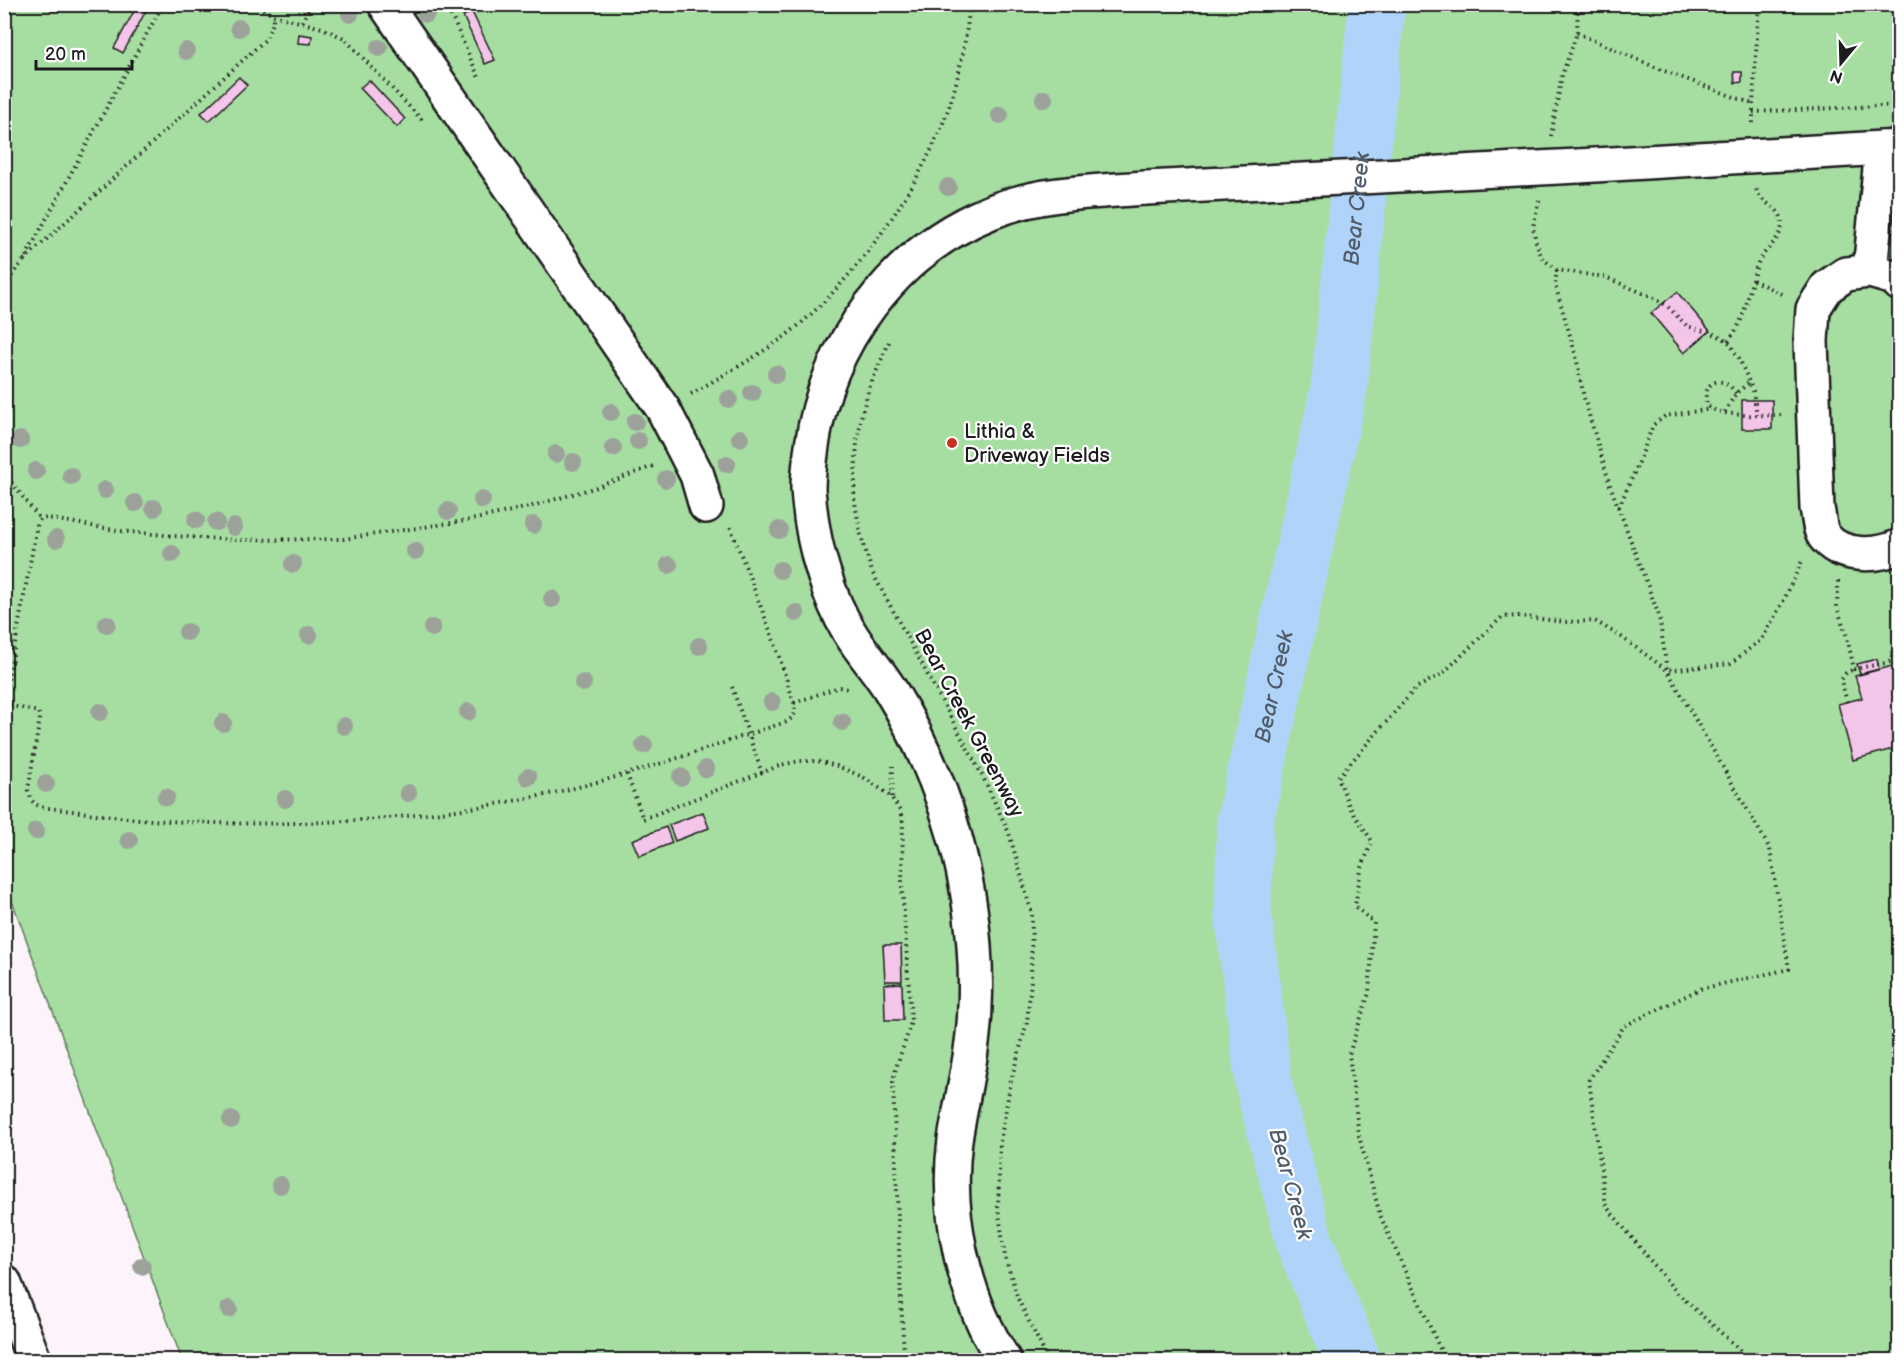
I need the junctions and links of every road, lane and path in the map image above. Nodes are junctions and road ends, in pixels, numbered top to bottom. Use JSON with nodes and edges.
{"nodes":[{"id":1,"x":163,"y":4,"type":"edge"},
{"id":2,"x":252,"y":4,"type":"edge"},
{"id":3,"x":310,"y":4,"type":"edge"},
{"id":4,"x":385,"y":4,"type":"edge"},
{"id":5,"x":970,"y":4,"type":"edge"},
{"id":6,"x":1759,"y":4,"type":"edge"},
{"id":7,"x":273,"y":15,"type":"junction"},
{"id":8,"x":302,"y":22,"type":"junction"},
{"id":9,"x":1577,"y":33,"type":"dead end"},
{"id":10,"x":1753,"y":104,"type":"junction"},
{"id":11,"x":1899,"y":105,"type":"edge"},
{"id":12,"x":1753,"y":112,"type":"junction"},
{"id":13,"x":426,"y":124,"type":"dead end"},
{"id":14,"x":1754,"y":126,"type":"dead end"},
{"id":15,"x":1891,"y":147,"type":"edge"},
{"id":16,"x":1755,"y":182,"type":"dead end"},
{"id":17,"x":24,"y":260,"type":"junction"},
{"id":18,"x":1557,"y":270,"type":"dead end"},
{"id":19,"x":1885,"y":277,"type":"edge"},
{"id":20,"x":1753,"y":280,"type":"junction"},
{"id":21,"x":4,"y":285,"type":"edge"},
{"id":22,"x":1786,"y":296,"type":"dead end"},
{"id":23,"x":1666,"y":305,"type":"dead end"},
{"id":24,"x":890,"y":339,"type":"dead end"},
{"id":25,"x":1728,"y":341,"type":"junction"},
{"id":26,"x":1749,"y":383,"type":"junction"},
{"id":27,"x":1736,"y":393,"type":"junction"},
{"id":28,"x":663,"y":409,"type":"junction"},
{"id":29,"x":1711,"y":409,"type":"junction"},
{"id":30,"x":1725,"y":412,"type":"junction"},
{"id":31,"x":1757,"y":415,"type":"junction"},
{"id":32,"x":1814,"y":415,"type":"junction"},
{"id":33,"x":686,"y":452,"type":"junction"},
{"id":34,"x":4,"y":473,"type":"edge"},
{"id":35,"x":1618,"y":507,"type":"junction"},
{"id":36,"x":717,"y":512,"type":"joint"},
{"id":37,"x":40,"y":519,"type":"junction"},
{"id":38,"x":1831,"y":541,"type":"junction"},
{"id":39,"x":1899,"y":546,"type":"edge"},
{"id":40,"x":1899,"y":654,"type":"edge"},
{"id":41,"x":1854,"y":669,"type":"junction"},
{"id":42,"x":1667,"y":670,"type":"junction"},
{"id":43,"x":732,"y":687,"type":"dead end"},
{"id":44,"x":855,"y":691,"type":"dead end"},
{"id":45,"x":1847,"y":702,"type":"dead end"},
{"id":46,"x":794,"y":703,"type":"junction"},
{"id":47,"x":4,"y":704,"type":"edge"},
{"id":48,"x":749,"y":734,"type":"junction"},
{"id":49,"x":893,"y":764,"type":"dead end"},
{"id":50,"x":762,"y":772,"type":"junction"},
{"id":51,"x":627,"y":774,"type":"junction"},
{"id":52,"x":892,"y":798,"type":"junction"},
{"id":53,"x":4,"y":1281,"type":"edge"},
{"id":54,"x":34,"y":1360,"type":"edge"},
{"id":55,"x":902,"y":1360,"type":"edge"},
{"id":56,"x":1004,"y":1360,"type":"edge"},
{"id":57,"x":1048,"y":1360,"type":"edge"},
{"id":58,"x":1445,"y":1360,"type":"edge"},
{"id":59,"x":1751,"y":1360,"type":"edge"}],
"edges":[{"from":1,"to":17,"type":"path"},
{"from":2,"to":7,"type":"path"},
{"from":3,"to":8,"type":"path"},
{"from":4,"to":28,"type":"main road"},
{"from":5,"to":28,"type":"path"},
{"from":6,"to":10,"type":"path"},
{"from":7,"to":8,"type":"path"},
{"from":7,"to":17,"type":"path"},
{"from":8,"to":13,"type":"path"},
{"from":9,"to":10,"type":"path"},
{"from":10,"to":12,"type":"path"},
{"from":11,"to":12,"type":"path"},
{"from":12,"to":14,"type":"path"},
{"from":15,"to":19,"type":"main road"},
{"from":15,"to":56,"type":"main road","bridge":true},
{"from":16,"to":20,"type":"path"},
{"from":17,"to":21,"type":"path"},
{"from":18,"to":35,"type":"path"},
{"from":19,"to":32,"type":"main road"},
{"from":20,"to":22,"type":"path"},
{"from":20,"to":25,"type":"path"},
{"from":23,"to":25,"type":"path"},
{"from":24,"to":57,"type":"path","name":"Bear Creek Greenway"},
{"from":25,"to":26,"type":"path"},
{"from":26,"to":27,"type":"path"},
{"from":26,"to":31,"type":"path"},
{"from":27,"to":29,"type":"path"},
{"from":27,"to":30,"type":"path"},
{"from":28,"to":33,"type":"main road"},
{"from":29,"to":30,"type":"path"},
{"from":29,"to":35,"type":"path"},
{"from":30,"to":31,"type":"path"},
{"from":31,"to":32,"type":"path"},
{"from":32,"to":38,"type":"main road"},
{"from":33,"to":36,"type":"main road"},
{"from":33,"to":37,"type":"path"},
{"from":34,"to":37,"type":"path"},
{"from":35,"to":42,"type":"path"},
{"from":36,"to":46,"type":"path"},
{"from":37,"to":47,"type":"path"},
{"from":38,"to":39,"type":"main road"},
{"from":38,"to":41,"type":"path"},
{"from":38,"to":42,"type":"path"},
{"from":40,"to":41,"type":"path"},
{"from":41,"to":45,"type":"path"},
{"from":42,"to":58,"type":"path"},
{"from":42,"to":59,"type":"path"},
{"from":43,"to":48,"type":"path"},
{"from":44,"to":46,"type":"path"},
{"from":46,"to":48,"type":"path"},
{"from":47,"to":51,"type":"path"},
{"from":48,"to":50,"type":"path"},
{"from":48,"to":51,"type":"path"},
{"from":49,"to":52,"type":"path"},
{"from":50,"to":51,"type":"path"},
{"from":50,"to":52,"type":"path"},
{"from":52,"to":55,"type":"path"},
{"from":53,"to":54,"type":"main road"}]}
